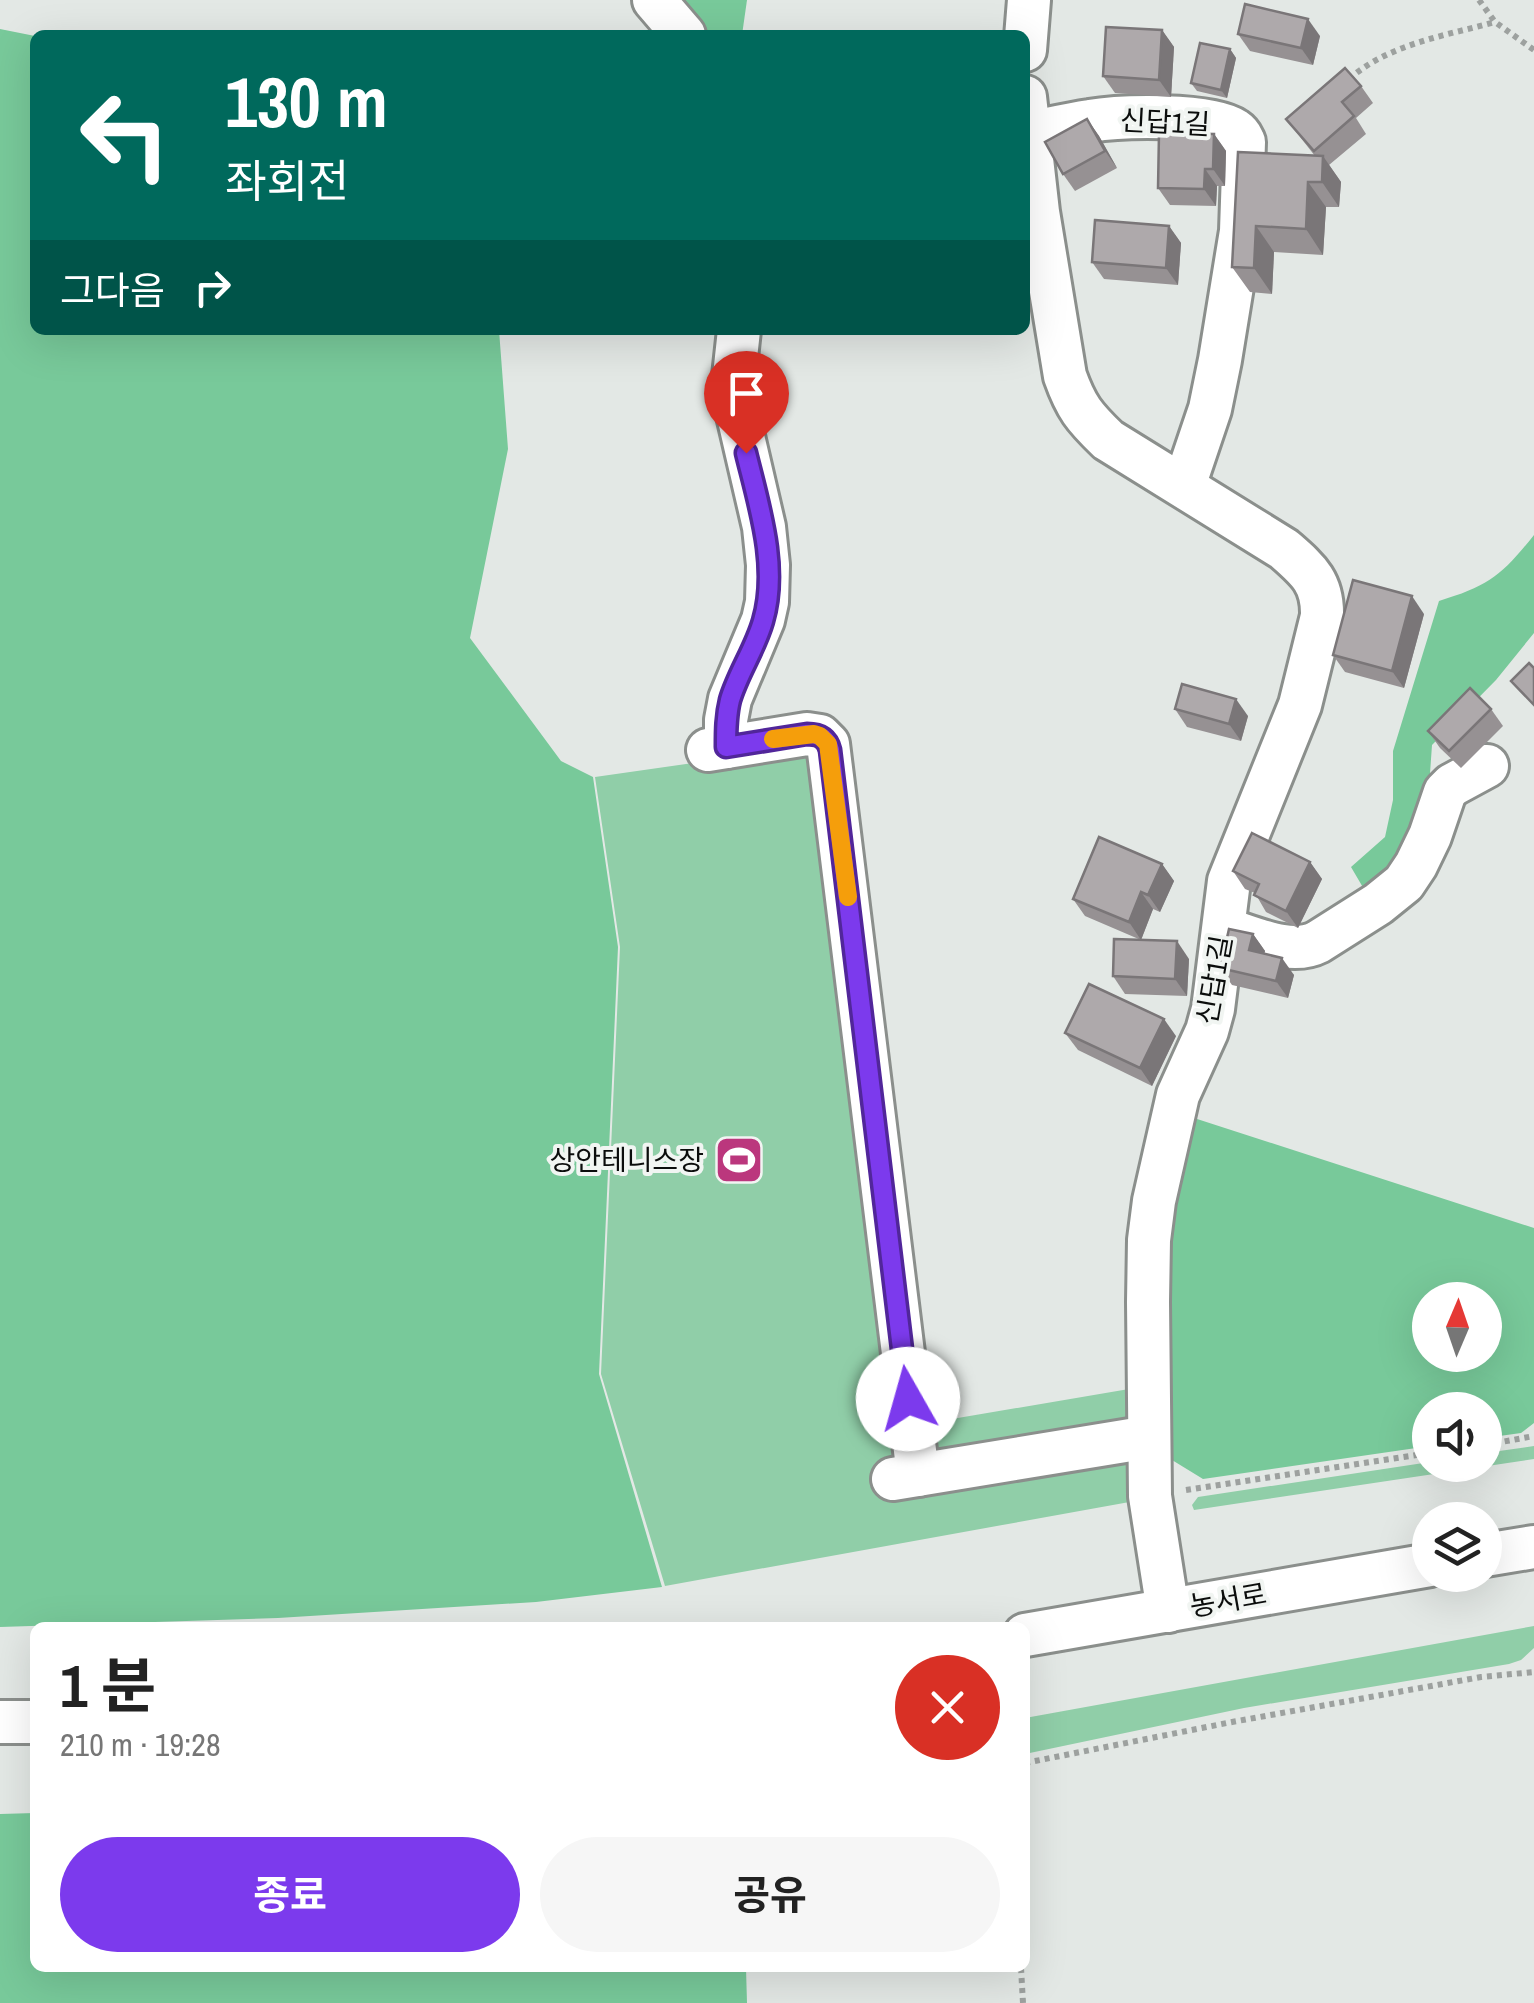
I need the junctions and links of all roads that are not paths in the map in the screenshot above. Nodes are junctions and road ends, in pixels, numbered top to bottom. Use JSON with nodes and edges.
{"nodes":[{"id":1,"x":654,"y":0,"type":"edge"},
{"id":2,"x":1030,"y":0,"type":"edge"},
{"id":3,"x":680,"y":30,"type":"edge"},
{"id":4,"x":1027,"y":30,"type":"edge"},
{"id":5,"x":1030,"y":115,"type":"edge"},
{"id":6,"x":1030,"y":141,"type":"edge"},
{"id":7,"x":738,"y":335,"type":"edge"},
{"id":8,"x":1184,"y":486,"type":"junction"},
{"id":9,"x":1487,"y":766,"type":"dead end"},
{"id":10,"x":1224,"y":929,"type":"junction"},
{"id":11,"x":1148,"y":1437,"type":"junction"},
{"id":12,"x":1534,"y":1546,"type":"edge"},
{"id":13,"x":1502,"y":1552,"type":"edge"},
{"id":14,"x":1412,"y":1568,"type":"edge"},
{"id":15,"x":1168,"y":1611,"type":"junction"},
{"id":16,"x":1030,"y":1634,"type":"edge"},
{"id":17,"x":0,"y":1722,"type":"edge"},
{"id":18,"x":30,"y":1722,"type":"edge"}],
"edges":[{"from":1,"to":3,"type":"street"},
{"from":2,"to":4,"type":"street"},
{"from":5,"to":8,"type":"street","name":"신답1길"},
{"from":6,"to":8,"type":"street","name":"신답1길"},
{"from":7,"to":11,"type":"street"},
{"from":8,"to":10,"type":"street","name":"신답1길"},
{"from":9,"to":10,"type":"street"},
{"from":10,"to":11,"type":"street","name":"신답1길"},
{"from":11,"to":15,"type":"street","name":"신답1길"},
{"from":12,"to":13,"type":"street"},
{"from":14,"to":15,"type":"street","name":"농서로"},
{"from":15,"to":16,"type":"street","name":"농서로"},
{"from":17,"to":18,"type":"street"}]}
